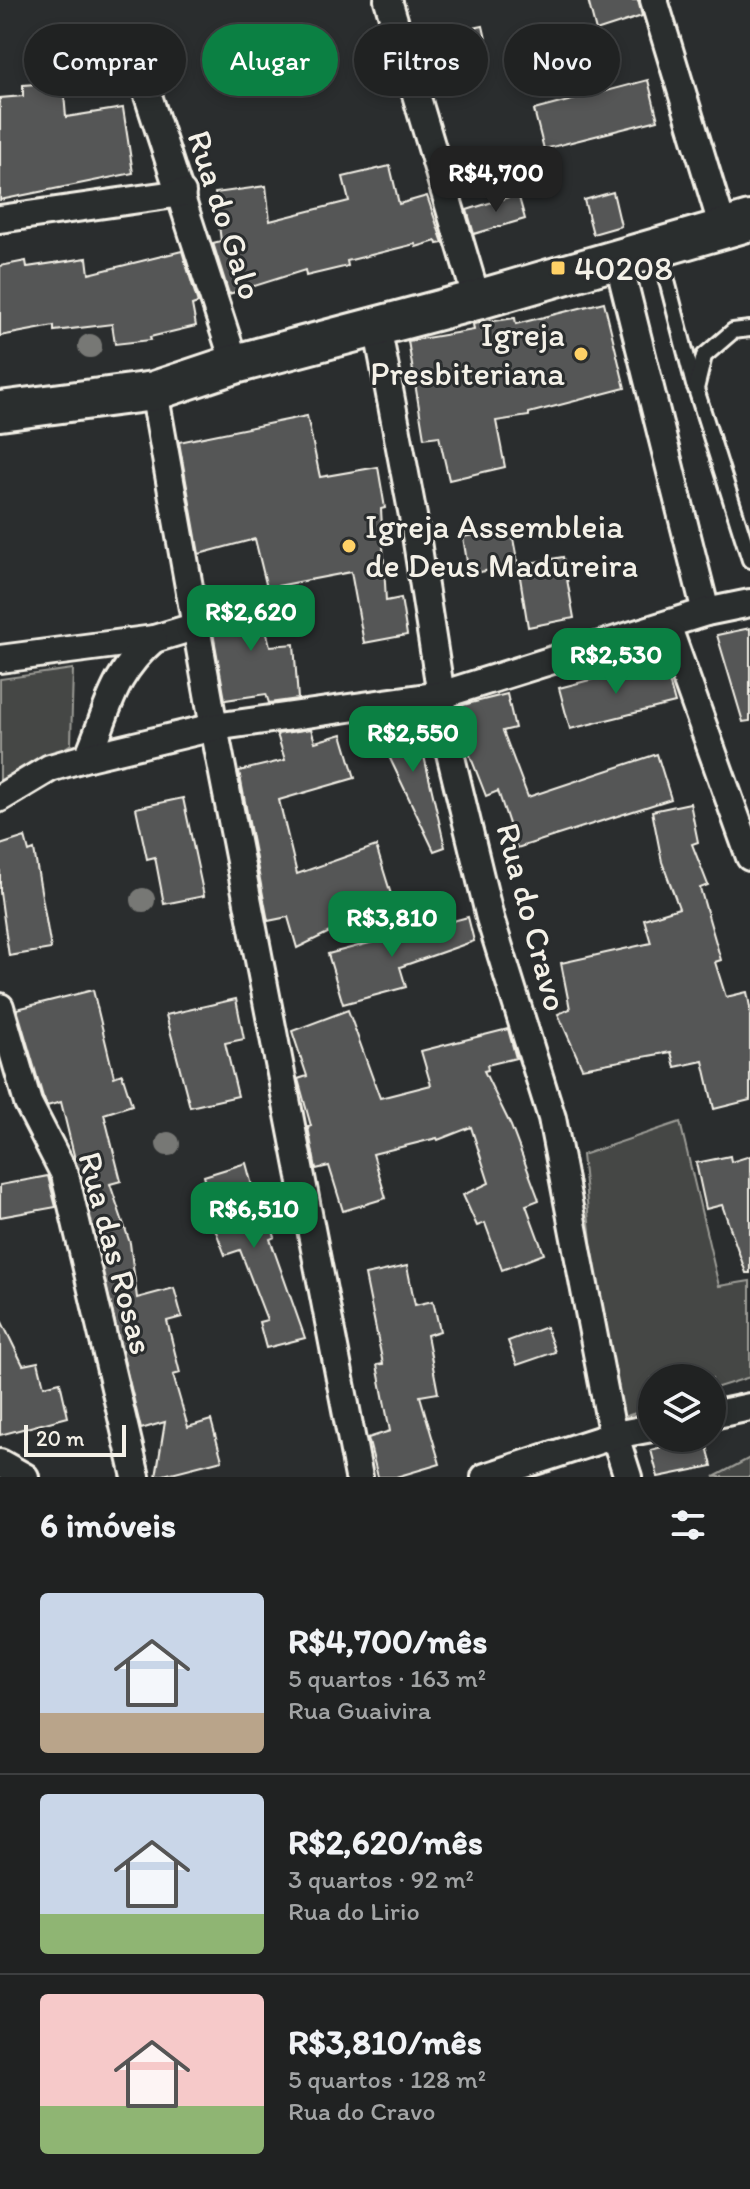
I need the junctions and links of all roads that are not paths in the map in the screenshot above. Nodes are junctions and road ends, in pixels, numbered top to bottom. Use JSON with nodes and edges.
{"nodes":[{"id":1,"x":388,"y":0,"type":"edge"},
{"id":2,"x":654,"y":0,"type":"edge"},
{"id":3,"x":149,"y":96,"type":"edge"},
{"id":4,"x":182,"y":193,"type":"junction"},
{"id":5,"x":0,"y":219,"type":"edge"},
{"id":6,"x":736,"y":224,"type":"edge"},
{"id":7,"x":659,"y":248,"type":"junction"},
{"id":8,"x":618,"y":260,"type":"junction"},
{"id":9,"x":477,"y":300,"type":"junction"},
{"id":10,"x":377,"y":326,"type":"junction"},
{"id":11,"x":750,"y":329,"type":"edge"},
{"id":12,"x":235,"y":364,"type":"junction"},
{"id":13,"x":696,"y":389,"type":"junction"},
{"id":14,"x":154,"y":391,"type":"junction"},
{"id":15,"x":0,"y":411,"type":"edge"},
{"id":16,"x":750,"y":560,"type":"edge"},
{"id":17,"x":750,"y":603,"type":"edge"},
{"id":18,"x":706,"y":612,"type":"junction"},
{"id":19,"x":667,"y":625,"type":"junction"},
{"id":20,"x":197,"y":626,"type":"junction"},
{"id":21,"x":154,"y":639,"type":"junction"},
{"id":22,"x":0,"y":659,"type":"edge"},
{"id":23,"x":441,"y":695,"type":"junction"},
{"id":24,"x":214,"y":727,"type":"junction"},
{"id":25,"x":88,"y":757,"type":"junction"},
{"id":26,"x":0,"y":798,"type":"edge"},
{"id":27,"x":749,"y":851,"type":"edge"},
{"id":28,"x":0,"y":1007,"type":"edge"},
{"id":29,"x":750,"y":1407,"type":"edge"},
{"id":30,"x":726,"y":1412,"type":"edge"},
{"id":31,"x":638,"y":1431,"type":"edge"},
{"id":32,"x":615,"y":1435,"type":"junction"},
{"id":33,"x":0,"y":1463,"type":"edge"},
{"id":34,"x":25,"y":1477,"type":"edge"},
{"id":35,"x":136,"y":1477,"type":"edge"},
{"id":36,"x":359,"y":1477,"type":"edge"},
{"id":37,"x":485,"y":1477,"type":"edge"},
{"id":38,"x":628,"y":1477,"type":"edge"}],
"edges":[{"from":1,"to":9,"type":"street"},
{"from":2,"to":6,"type":"street"},
{"from":3,"to":4,"type":"street","name":"Rua do Galo"},
{"from":4,"to":5,"type":"street"},
{"from":4,"to":12,"type":"street","name":"Rua do Galo"},
{"from":6,"to":7,"type":"main road"},
{"from":7,"to":8,"type":"main road"},
{"from":7,"to":13,"type":"lane"},
{"from":8,"to":9,"type":"main road"},
{"from":8,"to":18,"type":"street"},
{"from":9,"to":10,"type":"main road"},
{"from":10,"to":12,"type":"main road"},
{"from":10,"to":23,"type":"street","name":"Rua do Cravo"},
{"from":11,"to":13,"type":"lane"},
{"from":12,"to":14,"type":"main road"},
{"from":13,"to":16,"type":"lane"},
{"from":14,"to":15,"type":"main road"},
{"from":14,"to":20,"type":"street"},
{"from":17,"to":18,"type":"street"},
{"from":18,"to":19,"type":"street"},
{"from":19,"to":23,"type":"street"},
{"from":19,"to":27,"type":"street"},
{"from":20,"to":21,"type":"street"},
{"from":20,"to":24,"type":"street"},
{"from":21,"to":22,"type":"street"},
{"from":21,"to":25,"type":"street"},
{"from":23,"to":24,"type":"street"},
{"from":23,"to":32,"type":"street","name":"Rua do Cravo"},
{"from":24,"to":25,"type":"street"},
{"from":24,"to":36,"type":"street"},
{"from":25,"to":26,"type":"street"},
{"from":28,"to":35,"type":"street","name":"Rua das Rosas"},
{"from":29,"to":30,"type":"street"},
{"from":31,"to":32,"type":"street"},
{"from":32,"to":37,"type":"street"},
{"from":32,"to":38,"type":"street","name":"Rua do Cravo"},
{"from":33,"to":34,"type":"street"}]}
